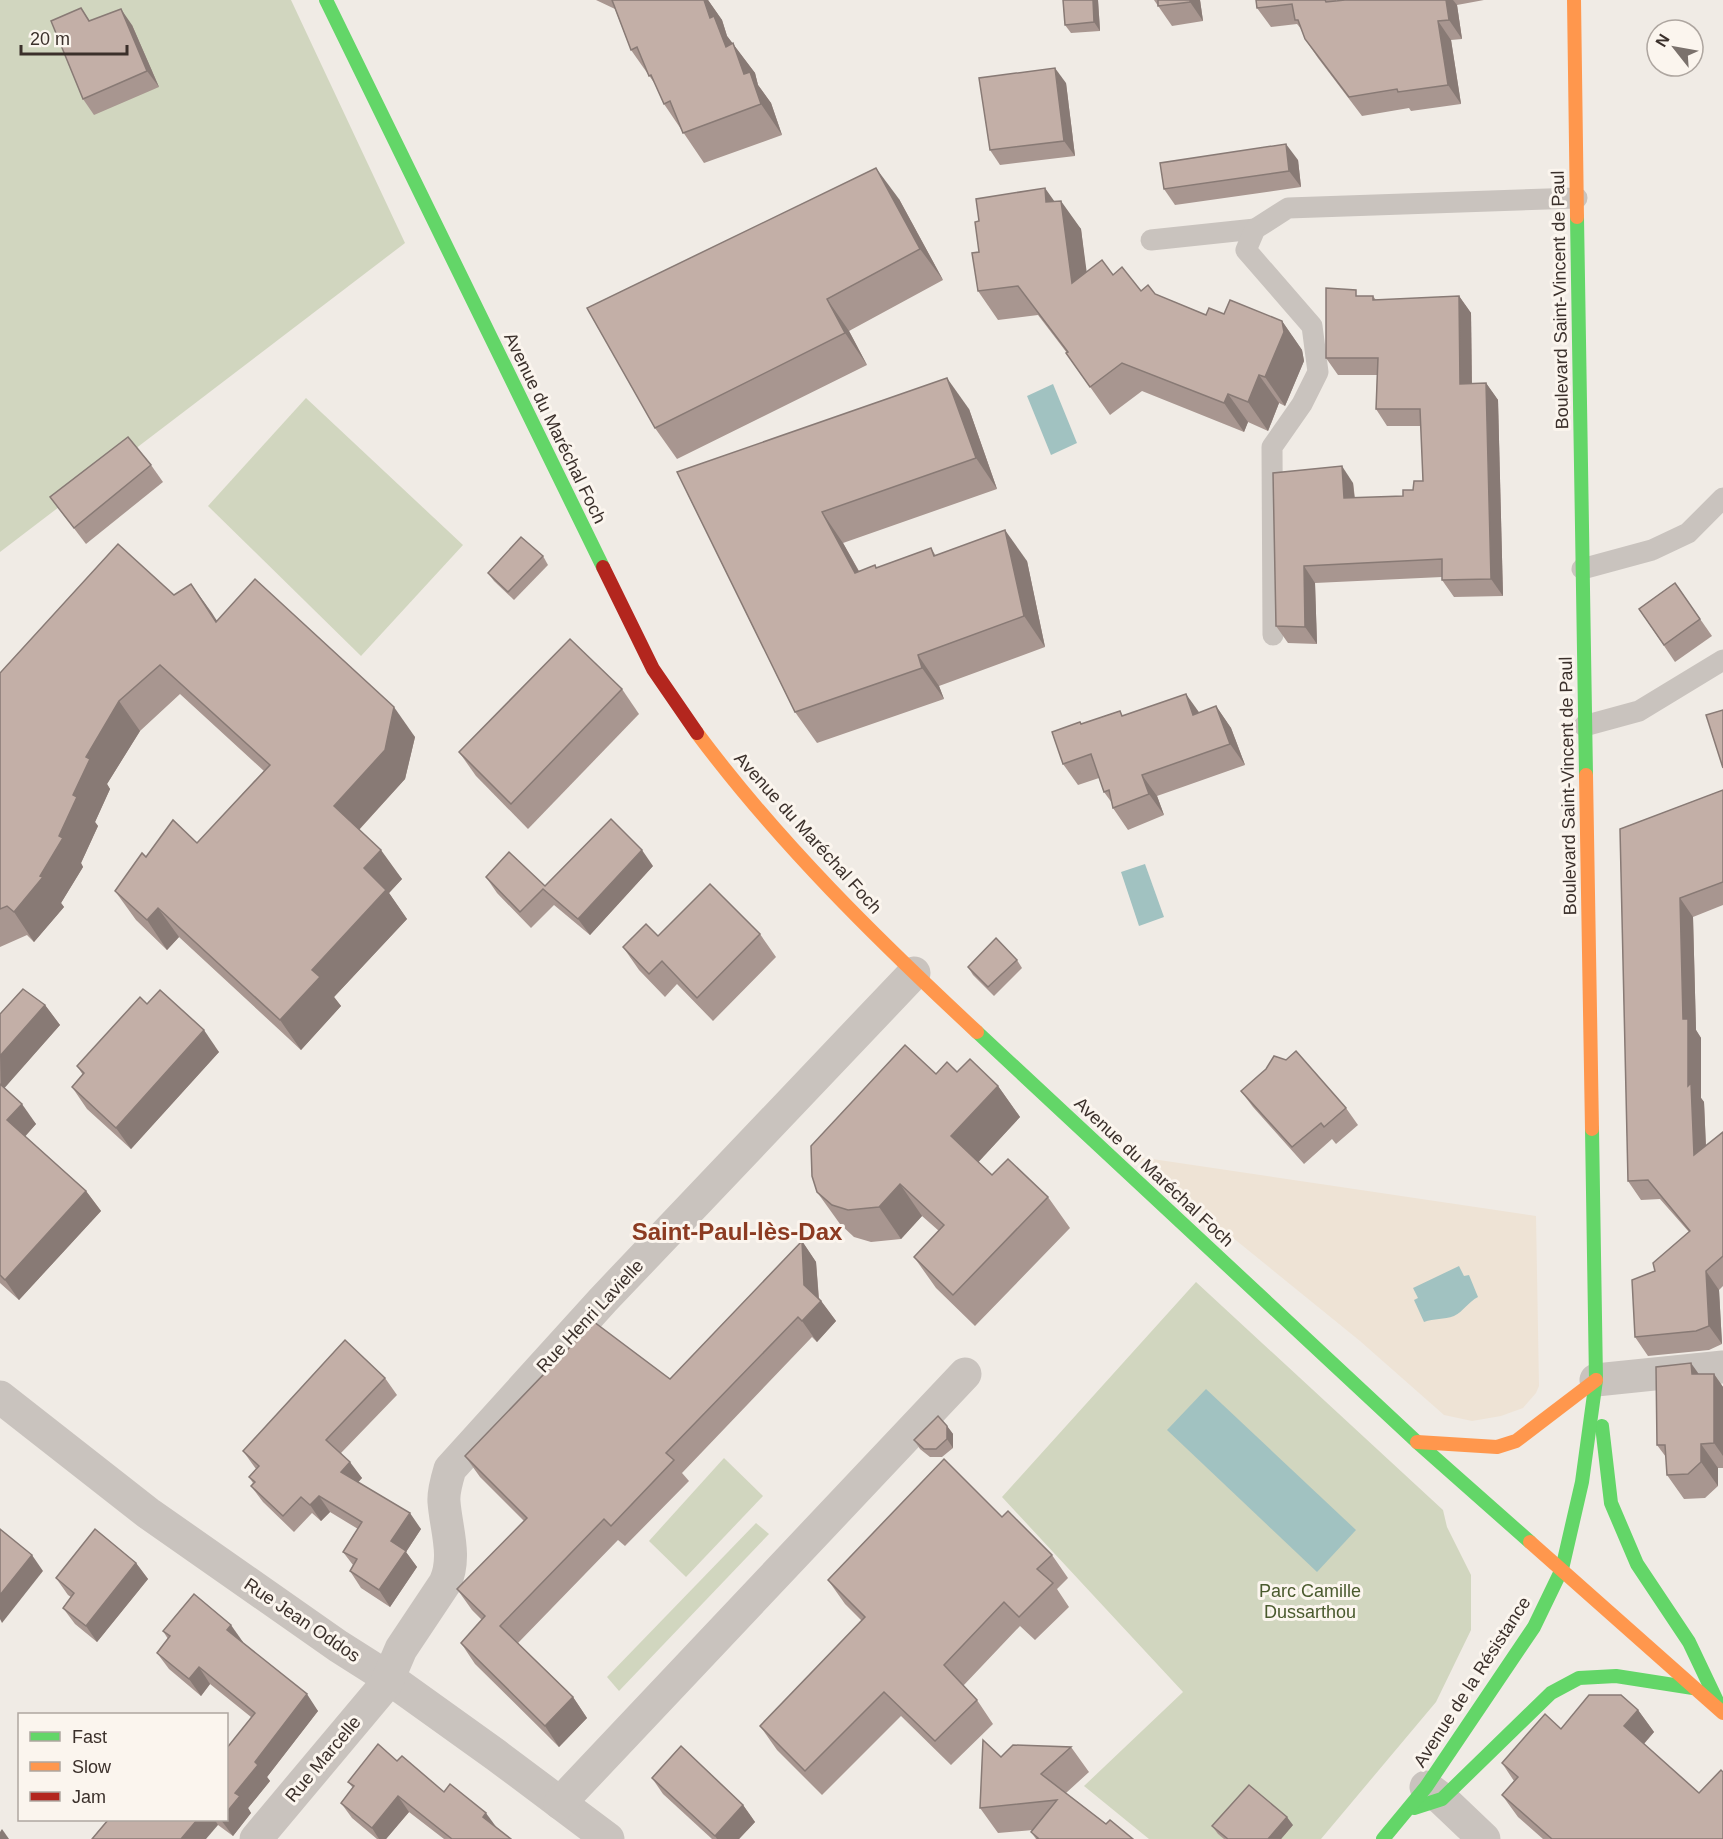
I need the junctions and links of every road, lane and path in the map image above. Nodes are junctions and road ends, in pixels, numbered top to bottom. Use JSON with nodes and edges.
{"nodes":[{"id":1,"x":326,"y":0,"type":"edge"},
{"id":2,"x":1574,"y":0,"type":"edge"},
{"id":3,"x":1577,"y":198,"type":"junction"},
{"id":4,"x":1255,"y":229,"type":"junction"},
{"id":5,"x":1151,"y":240,"type":"dead end"},
{"id":6,"x":1723,"y":498,"type":"edge"},
{"id":7,"x":1582,"y":569,"type":"junction"},
{"id":8,"x":1273,"y":635,"type":"edge"},
{"id":9,"x":1723,"y":660,"type":"edge"},
{"id":10,"x":1584,"y":726,"type":"junction"},
{"id":11,"x":914,"y":973,"type":"junction"},
{"id":12,"x":1723,"y":1366,"type":"edge"},
{"id":13,"x":965,"y":1374,"type":"dead end"},
{"id":14,"x":1596,"y":1380,"type":"junction"},
{"id":15,"x":0,"y":1397,"type":"edge"},
{"id":16,"x":1417,"y":1443,"type":"junction"},
{"id":17,"x":1562,"y":1569,"type":"junction"},
{"id":18,"x":390,"y":1679,"type":"junction"},
{"id":19,"x":1693,"y":1688,"type":"junction"},
{"id":20,"x":1723,"y":1713,"type":"edge"},
{"id":21,"x":1425,"y":1799,"type":"junction"},
{"id":22,"x":560,"y":1803,"type":"junction"},
{"id":23,"x":256,"y":1839,"type":"edge"},
{"id":24,"x":608,"y":1839,"type":"edge"},
{"id":25,"x":1383,"y":1839,"type":"edge"},
{"id":26,"x":1484,"y":1839,"type":"edge"}],
"edges":[{"from":1,"to":11,"type":"main road","name":"Avenue du Maréchal Foch"},
{"from":2,"to":3,"type":"main road","name":"Boulevard Saint-Vincent de Paul"},
{"from":3,"to":4,"type":"lane"},
{"from":3,"to":7,"type":"main road","name":"Boulevard Saint-Vincent de Paul"},
{"from":4,"to":5,"type":"lane"},
{"from":4,"to":8,"type":"lane"},
{"from":6,"to":7,"type":"lane"},
{"from":7,"to":10,"type":"main road","name":"Boulevard Saint-Vincent de Paul"},
{"from":9,"to":10,"type":"lane"},
{"from":10,"to":14,"type":"main road","name":"Boulevard Saint-Vincent de Paul"},
{"from":11,"to":16,"type":"main road","name":"Avenue du Maréchal Foch"},
{"from":11,"to":18,"type":"street","name":"Rue Henri Lavielle"},
{"from":12,"to":14,"type":"street"},
{"from":13,"to":22,"type":"street"},
{"from":14,"to":16,"type":"main road"},
{"from":14,"to":17,"type":"main road","name":"Boulevard Saint-Vincent de Paul"},
{"from":14,"to":20,"type":"main road"},
{"from":15,"to":18,"type":"street","name":"Rue Jean Oddos"},
{"from":16,"to":17,"type":"main road","name":"Avenue du Maréchal Foch"},
{"from":17,"to":19,"type":"main road","name":"Avenue du Maréchal Foch"},
{"from":17,"to":21,"type":"main road","name":"Avenue de la Résistance"},
{"from":18,"to":22,"type":"street","name":"Rue Jean Oddos"},
{"from":18,"to":23,"type":"street","name":"Rue Marcelle"},
{"from":19,"to":20,"type":"main road","name":"Avenue du Maréchal Foch"},
{"from":19,"to":21,"type":"main road","name":"Avenue de la Résistance"},
{"from":21,"to":25,"type":"main road","name":"Avenue de la Résistance"},
{"from":21,"to":26,"type":"street"},
{"from":22,"to":24,"type":"street","name":"Rue Jean Oddos"}]}
